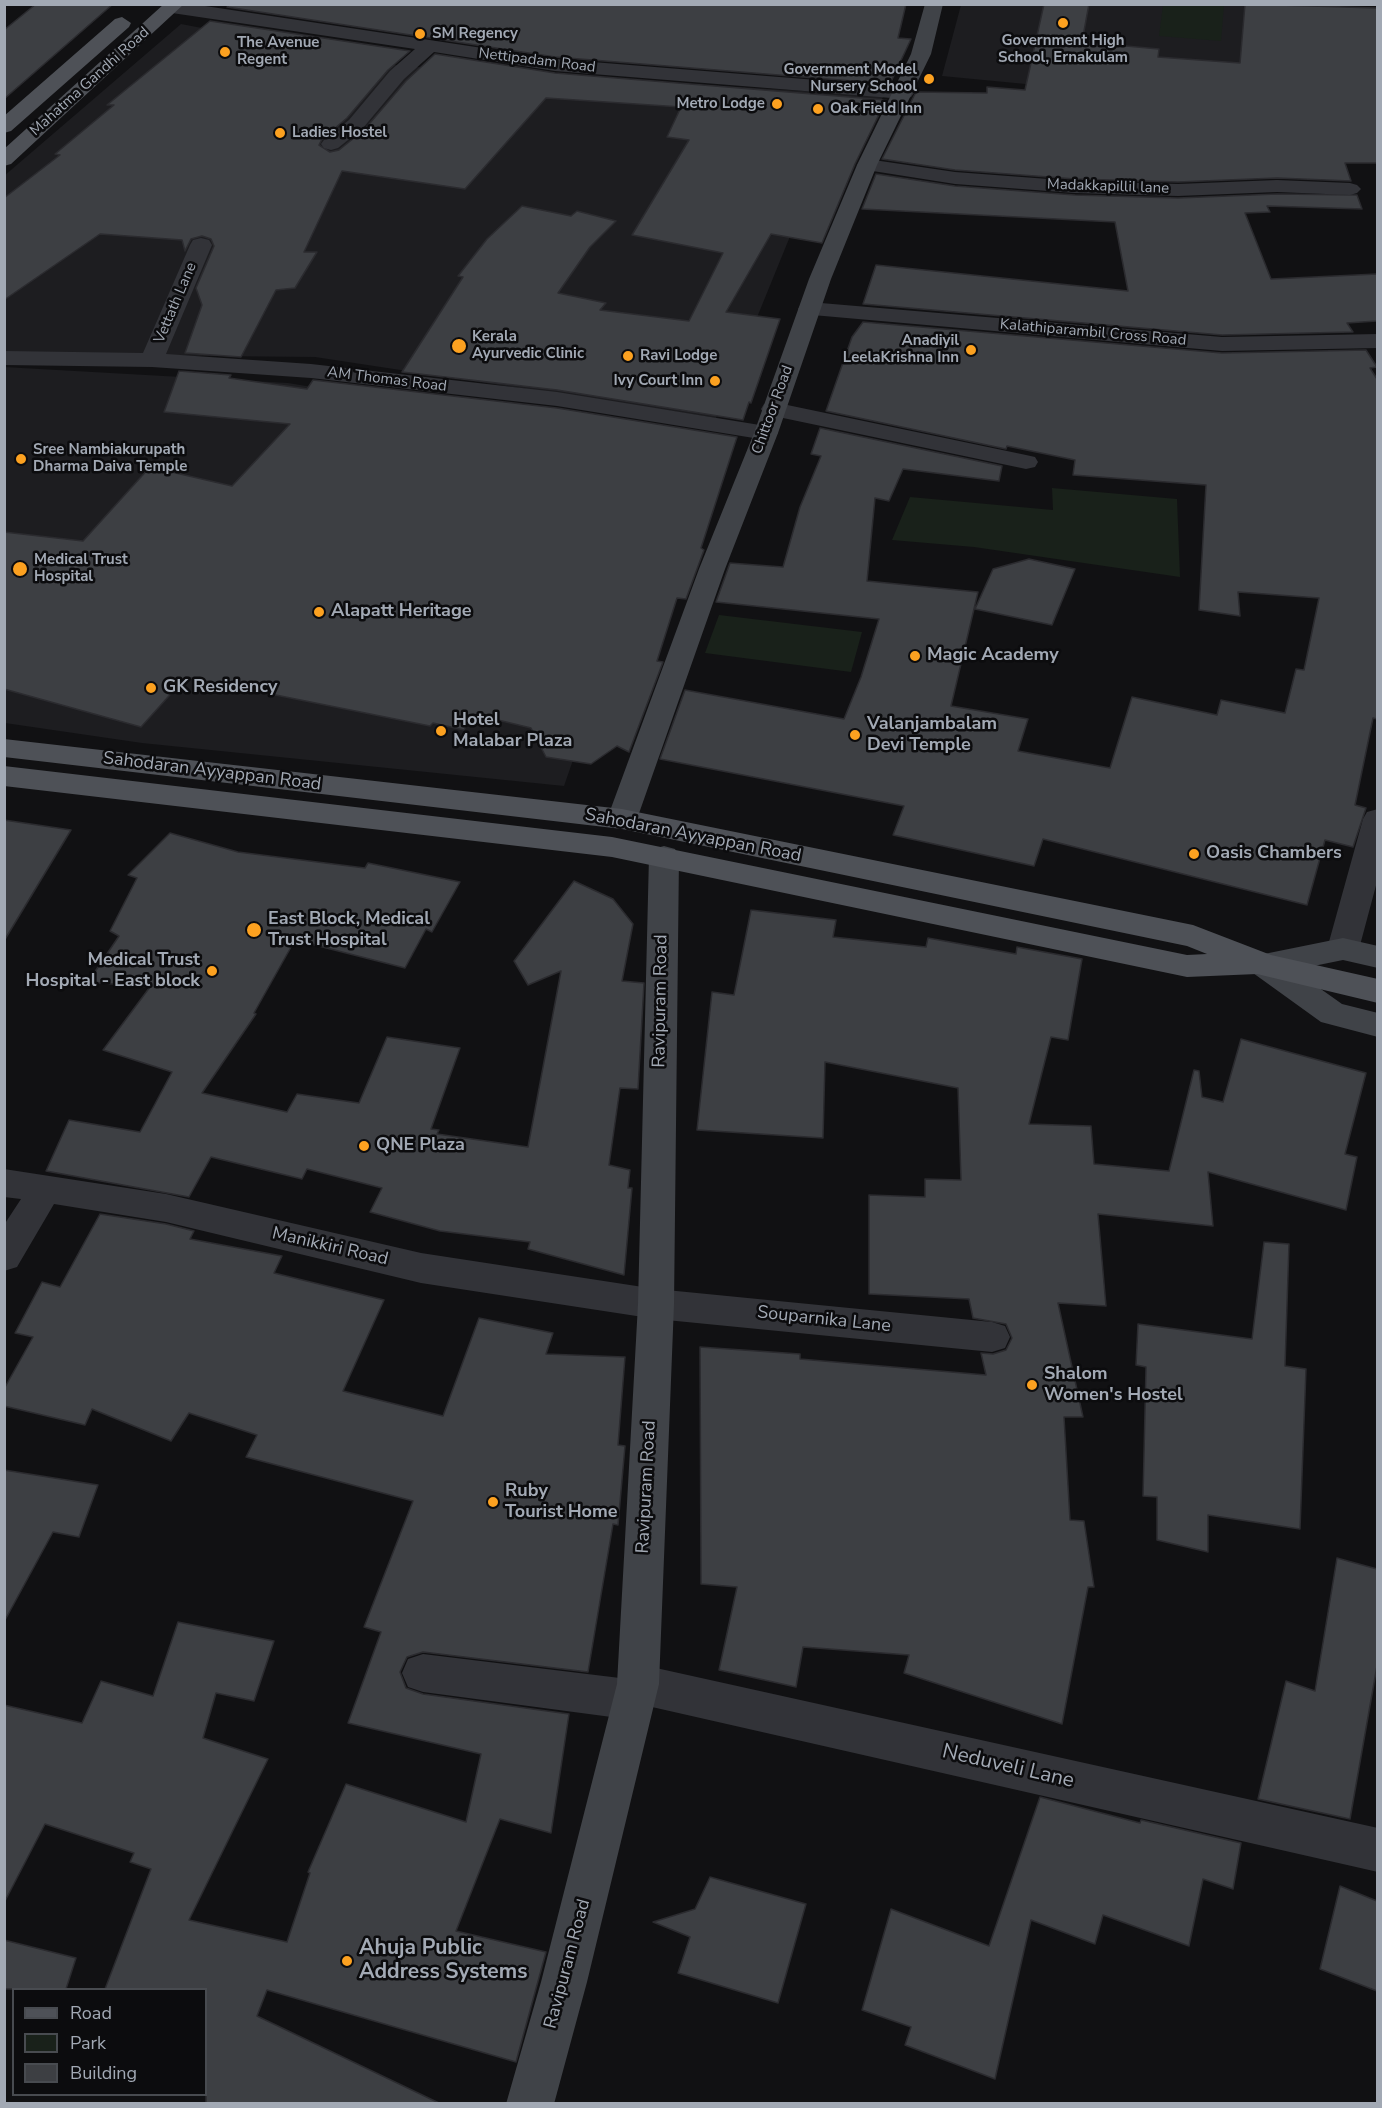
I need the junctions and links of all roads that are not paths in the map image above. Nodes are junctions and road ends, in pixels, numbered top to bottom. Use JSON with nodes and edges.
{"nodes":[{"id":1,"x":934,"y":4,"type":"edge"},
{"id":2,"x":168,"y":5,"type":"edge"},
{"id":3,"x":135,"y":12,"type":"dead end"},
{"id":4,"x":429,"y":47,"type":"junction"},
{"id":5,"x":904,"y":93,"type":"junction"},
{"id":6,"x":4,"y":127,"type":"edge"},
{"id":7,"x":331,"y":144,"type":"dead end"},
{"id":8,"x":4,"y":160,"type":"edge"},
{"id":9,"x":867,"y":165,"type":"junction"},
{"id":10,"x":1350,"y":189,"type":"dead end"},
{"id":11,"x":201,"y":245,"type":"dead end"},
{"id":12,"x":809,"y":309,"type":"junction"},
{"id":13,"x":1377,"y":341,"type":"edge"},
{"id":14,"x":4,"y":358,"type":"edge"},
{"id":15,"x":152,"y":360,"type":"junction"},
{"id":16,"x":773,"y":409,"type":"junction"},
{"id":17,"x":766,"y":433,"type":"junction"},
{"id":18,"x":1026,"y":462,"type":"dead end"},
{"id":19,"x":4,"y":748,"type":"edge"},
{"id":20,"x":4,"y":776,"type":"edge"},
{"id":21,"x":622,"y":819,"type":"junction"},
{"id":22,"x":1377,"y":819,"type":"edge"},
{"id":23,"x":664,"y":856,"type":"junction"},
{"id":24,"x":1343,"y":950,"type":"junction"},
{"id":25,"x":1377,"y":957,"type":"edge"},
{"id":26,"x":1264,"y":964,"type":"junction"},
{"id":27,"x":1377,"y":991,"type":"edge"},
{"id":28,"x":1377,"y":1025,"type":"edge"},
{"id":29,"x":4,"y":1183,"type":"edge"},
{"id":30,"x":45,"y":1189,"type":"junction"},
{"id":31,"x":4,"y":1257,"type":"edge"},
{"id":32,"x":656,"y":1304,"type":"junction"},
{"id":33,"x":992,"y":1337,"type":"dead end"},
{"id":34,"x":423,"y":1673,"type":"dead end"},
{"id":35,"x":636,"y":1692,"type":"junction"},
{"id":36,"x":1377,"y":1850,"type":"edge"},
{"id":37,"x":530,"y":2103,"type":"edge"}],
"edges":[{"from":1,"to":5,"type":"main road","name":"Chittoor Road"},
{"from":2,"to":4,"type":"street","name":"Nettipadam Road"},
{"from":2,"to":8,"type":"main road","name":"Mahatma Gandhi Road"},
{"from":3,"to":6,"type":"main road","name":"Mahatma Gandhi Road"},
{"from":4,"to":5,"type":"street","name":"Nettipadam Road"},
{"from":4,"to":7,"type":"street"},
{"from":5,"to":9,"type":"main road","name":"Chittoor Road"},
{"from":9,"to":10,"type":"street","name":"Madakkapillil lane"},
{"from":9,"to":12,"type":"main road","name":"Chittoor Road"},
{"from":11,"to":15,"type":"street","name":"Vettath Lane"},
{"from":12,"to":13,"type":"street","name":"Kalathiparambil Cross Road"},
{"from":12,"to":16,"type":"main road","name":"Chittoor Road"},
{"from":14,"to":15,"type":"street","name":"AM Thomas Road"},
{"from":15,"to":17,"type":"street","name":"AM Thomas Road"},
{"from":16,"to":17,"type":"main road","name":"Chittoor Road"},
{"from":16,"to":18,"type":"street"},
{"from":17,"to":21,"type":"main road","name":"Chittoor Road"},
{"from":19,"to":21,"type":"main road","name":"Sahodaran Ayyappan Road"},
{"from":20,"to":23,"type":"main road","name":"Sahodaran Ayyappan Road"},
{"from":21,"to":26,"type":"main road","name":"Sahodaran Ayyappan Road"},
{"from":22,"to":24,"type":"street"},
{"from":23,"to":26,"type":"main road","name":"Sahodaran Ayyappan Road"},
{"from":23,"to":32,"type":"main road","name":"Ravipuram Road"},
{"from":24,"to":25,"type":"main road"},
{"from":24,"to":26,"type":"main road"},
{"from":26,"to":27,"type":"main road","name":"Sahodaran Ayyappan Road"},
{"from":26,"to":28,"type":"main road"},
{"from":29,"to":30,"type":"street","name":"Manikkiri Road"},
{"from":30,"to":31,"type":"street"},
{"from":30,"to":32,"type":"street","name":"Manikkiri Road"},
{"from":32,"to":33,"type":"street","name":"Souparnika Lane"},
{"from":32,"to":35,"type":"main road","name":"Ravipuram Road"},
{"from":34,"to":35,"type":"street","name":"Neduveli Lane"},
{"from":35,"to":36,"type":"street","name":"Neduveli Lane"},
{"from":35,"to":37,"type":"main road","name":"Ravipuram Road"}]}
